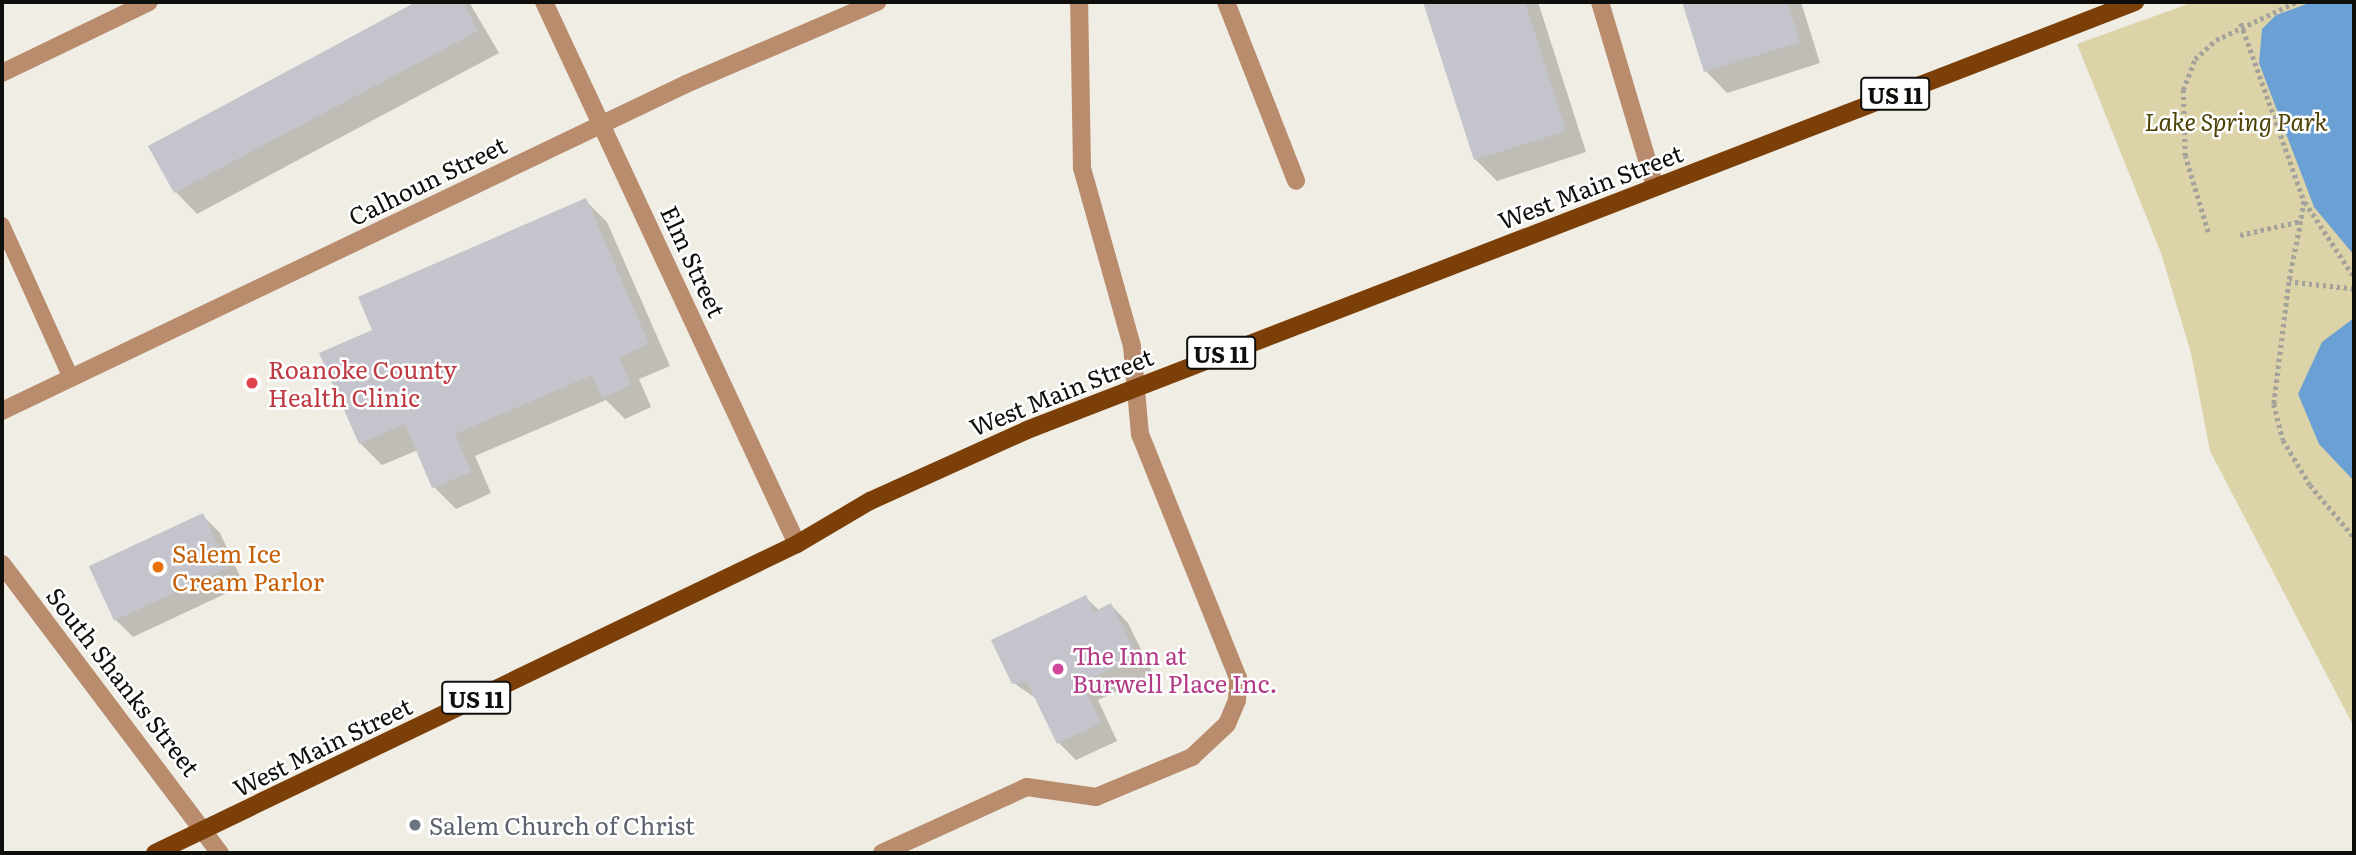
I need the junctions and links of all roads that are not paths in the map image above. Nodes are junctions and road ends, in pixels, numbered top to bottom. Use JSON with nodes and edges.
{"nodes":[{"id":1,"x":149,"y":2,"type":"edge"},
{"id":2,"x":544,"y":2,"type":"edge"},
{"id":3,"x":877,"y":2,"type":"edge"},
{"id":4,"x":1079,"y":2,"type":"edge"},
{"id":5,"x":1226,"y":2,"type":"edge"},
{"id":6,"x":1600,"y":2,"type":"edge"},
{"id":7,"x":2135,"y":2,"type":"edge"},
{"id":8,"x":2,"y":73,"type":"edge"},
{"id":9,"x":602,"y":124,"type":"junction"},
{"id":10,"x":1296,"y":181,"type":"dead end"},
{"id":11,"x":1655,"y":187,"type":"junction"},
{"id":12,"x":2,"y":225,"type":"edge"},
{"id":13,"x":71,"y":378,"type":"junction"},
{"id":14,"x":1136,"y":386,"type":"junction"},
{"id":15,"x":2,"y":411,"type":"edge"},
{"id":16,"x":797,"y":544,"type":"junction"},
{"id":17,"x":2,"y":564,"type":"edge"},
{"id":18,"x":205,"y":830,"type":"junction"},
{"id":19,"x":155,"y":853,"type":"edge"},
{"id":20,"x":220,"y":853,"type":"edge"},
{"id":21,"x":882,"y":853,"type":"edge"}],
"edges":[{"from":1,"to":8,"type":"street"},
{"from":2,"to":9,"type":"street","name":"Elm Street"},
{"from":3,"to":9,"type":"street","name":"Calhoun Street"},
{"from":4,"to":14,"type":"street"},
{"from":5,"to":10,"type":"street"},
{"from":6,"to":11,"type":"street"},
{"from":7,"to":11,"type":"main road","name":"West Main Street","number":"US 11"},
{"from":9,"to":13,"type":"street","name":"Calhoun Street"},
{"from":9,"to":16,"type":"street","name":"Elm Street"},
{"from":11,"to":14,"type":"main road","name":"West Main Street","number":"US 11"},
{"from":12,"to":13,"type":"lane"},
{"from":13,"to":15,"type":"street","name":"Calhoun Street"},
{"from":14,"to":16,"type":"main road","name":"West Main Street","number":"US 11"},
{"from":14,"to":21,"type":"street"},
{"from":16,"to":18,"type":"main road","name":"West Main Street","number":"US 11"},
{"from":17,"to":18,"type":"street","name":"South Shanks Street"},
{"from":18,"to":19,"type":"main road","name":"West Main Street","number":"US 11"},
{"from":18,"to":20,"type":"street","name":"South Shanks Street"}]}
